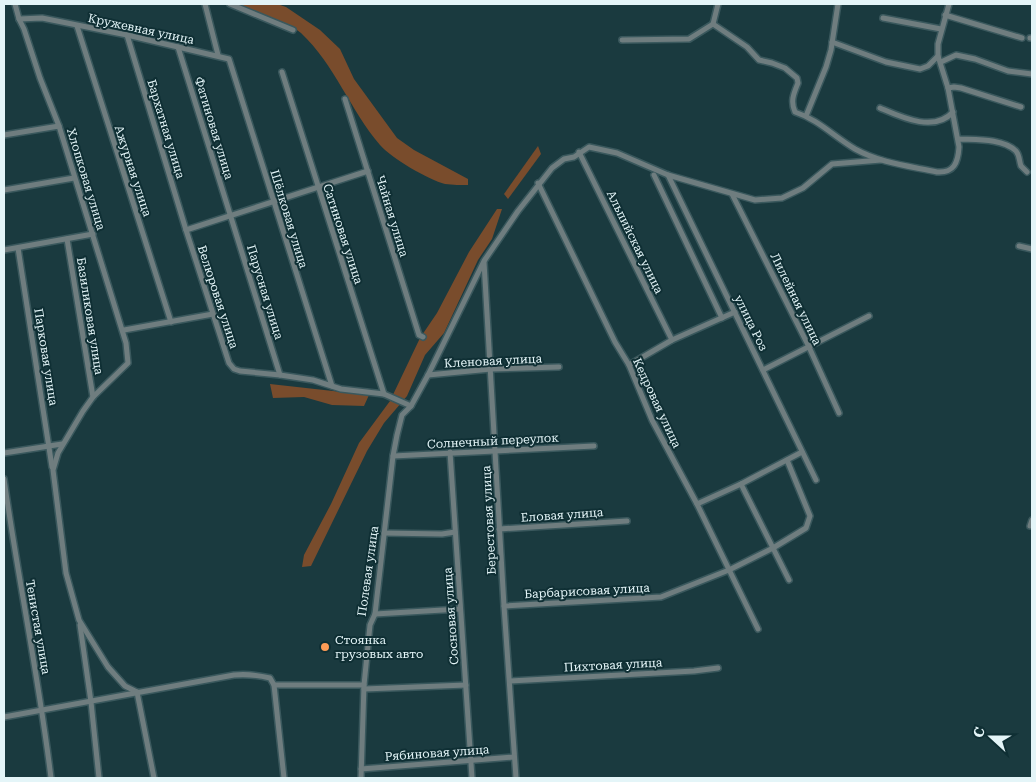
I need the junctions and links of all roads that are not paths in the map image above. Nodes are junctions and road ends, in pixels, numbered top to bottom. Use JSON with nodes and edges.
{"nodes":[{"id":1,"x":15,"y":4,"type":"edge"},
{"id":2,"x":206,"y":4,"type":"edge"},
{"id":3,"x":230,"y":4,"type":"edge"},
{"id":4,"x":718,"y":4,"type":"edge"},
{"id":5,"x":838,"y":4,"type":"edge"},
{"id":6,"x":949,"y":4,"type":"edge"},
{"id":7,"x":945,"y":15,"type":"junction"},
{"id":8,"x":883,"y":18,"type":"dead end"},
{"id":9,"x":18,"y":19,"type":"junction"},
{"id":10,"x":713,"y":24,"type":"junction"},
{"id":11,"x":78,"y":26,"type":"junction"},
{"id":12,"x":942,"y":29,"type":"junction"},
{"id":13,"x":292,"y":30,"type":"dead end"},
{"id":14,"x":127,"y":35,"type":"junction"},
{"id":15,"x":1022,"y":38,"type":"dead end"},
{"id":16,"x":622,"y":40,"type":"dead end"},
{"id":17,"x":832,"y":42,"type":"junction"},
{"id":18,"x":178,"y":47,"type":"junction"},
{"id":19,"x":218,"y":55,"type":"junction"},
{"id":20,"x":229,"y":58,"type":"joint"},
{"id":21,"x":940,"y":59,"type":"junction"},
{"id":22,"x":282,"y":72,"type":"dead end"},
{"id":23,"x":1032,"y":74,"type":"edge"},
{"id":24,"x":948,"y":88,"type":"junction"},
{"id":25,"x":345,"y":99,"type":"dead end"},
{"id":26,"x":1021,"y":107,"type":"dead end"},
{"id":27,"x":880,"y":108,"type":"dead end"},
{"id":28,"x":954,"y":112,"type":"junction"},
{"id":29,"x":806,"y":116,"type":"junction"},
{"id":30,"x":59,"y":126,"type":"junction"},
{"id":31,"x":4,"y":135,"type":"edge"},
{"id":32,"x":958,"y":139,"type":"junction"},
{"id":33,"x":579,"y":152,"type":"junction"},
{"id":34,"x":881,"y":160,"type":"junction"},
{"id":35,"x":368,"y":171,"type":"junction"},
{"id":36,"x":1027,"y":172,"type":"dead end"},
{"id":37,"x":654,"y":175,"type":"dead end"},
{"id":38,"x":668,"y":175,"type":"junction"},
{"id":39,"x":74,"y":178,"type":"junction"},
{"id":40,"x":538,"y":183,"type":"junction"},
{"id":41,"x":318,"y":187,"type":"junction"},
{"id":42,"x":4,"y":190,"type":"edge"},
{"id":43,"x":732,"y":194,"type":"junction"},
{"id":44,"x":273,"y":202,"type":"junction"},
{"id":45,"x":230,"y":215,"type":"junction"},
{"id":46,"x":186,"y":230,"type":"junction"},
{"id":47,"x":93,"y":234,"type":"junction"},
{"id":48,"x":67,"y":239,"type":"junction"},
{"id":49,"x":1019,"y":246,"type":"dead end"},
{"id":50,"x":18,"y":248,"type":"junction"},
{"id":51,"x":1032,"y":249,"type":"edge"},
{"id":52,"x":4,"y":250,"type":"edge"},
{"id":53,"x":484,"y":261,"type":"junction"},
{"id":54,"x":735,"y":312,"type":"junction"},
{"id":55,"x":213,"y":314,"type":"junction"},
{"id":56,"x":869,"y":316,"type":"dead end"},
{"id":57,"x":722,"y":318,"type":"junction"},
{"id":58,"x":171,"y":322,"type":"junction"},
{"id":59,"x":124,"y":330,"type":"junction"},
{"id":60,"x":423,"y":337,"type":"dead end"},
{"id":61,"x":672,"y":340,"type":"junction"},
{"id":62,"x":808,"y":347,"type":"junction"},
{"id":63,"x":629,"y":365,"type":"junction"},
{"id":64,"x":559,"y":367,"type":"dead end"},
{"id":65,"x":491,"y":369,"type":"junction"},
{"id":66,"x":763,"y":370,"type":"junction"},
{"id":67,"x":280,"y":374,"type":"junction"},
{"id":68,"x":428,"y":375,"type":"junction"},
{"id":69,"x":332,"y":386,"type":"junction"},
{"id":70,"x":384,"y":394,"type":"junction"},
{"id":71,"x":93,"y":397,"type":"junction"},
{"id":72,"x":411,"y":406,"type":"junction"},
{"id":73,"x":839,"y":413,"type":"dead end"},
{"id":74,"x":62,"y":444,"type":"junction"},
{"id":75,"x":49,"y":446,"type":"junction"},
{"id":76,"x":594,"y":446,"type":"dead end"},
{"id":77,"x":494,"y":450,"type":"junction"},
{"id":78,"x":450,"y":452,"type":"junction"},
{"id":79,"x":802,"y":452,"type":"junction"},
{"id":80,"x":4,"y":453,"type":"edge"},
{"id":81,"x":393,"y":456,"type":"junction"},
{"id":82,"x":787,"y":460,"type":"junction"},
{"id":83,"x":53,"y":470,"type":"junction"},
{"id":84,"x":4,"y":479,"type":"edge"},
{"id":85,"x":816,"y":480,"type":"dead end"},
{"id":86,"x":741,"y":484,"type":"junction"},
{"id":87,"x":696,"y":504,"type":"junction"},
{"id":88,"x":627,"y":521,"type":"dead end"},
{"id":89,"x":499,"y":529,"type":"junction"},
{"id":90,"x":455,"y":532,"type":"junction"},
{"id":91,"x":384,"y":533,"type":"junction"},
{"id":92,"x":773,"y":548,"type":"junction"},
{"id":93,"x":729,"y":570,"type":"junction"},
{"id":94,"x":788,"y":580,"type":"dead end"},
{"id":95,"x":504,"y":606,"type":"junction"},
{"id":96,"x":460,"y":608,"type":"junction"},
{"id":97,"x":375,"y":614,"type":"junction"},
{"id":98,"x":79,"y":620,"type":"junction"},
{"id":99,"x":758,"y":629,"type":"dead end"},
{"id":100,"x":718,"y":668,"type":"dead end"},
{"id":101,"x":510,"y":681,"type":"junction"},
{"id":102,"x":274,"y":685,"type":"junction"},
{"id":103,"x":466,"y":685,"type":"junction"},
{"id":104,"x":364,"y":687,"type":"junction"},
{"id":105,"x":137,"y":692,"type":"junction"},
{"id":106,"x":91,"y":702,"type":"junction"},
{"id":107,"x":43,"y":710,"type":"junction"},
{"id":108,"x":4,"y":717,"type":"edge"},
{"id":109,"x":514,"y":757,"type":"junction"},
{"id":110,"x":471,"y":760,"type":"junction"},
{"id":111,"x":361,"y":769,"type":"junction"},
{"id":112,"x":51,"y":778,"type":"edge"},
{"id":113,"x":99,"y":778,"type":"edge"},
{"id":114,"x":154,"y":778,"type":"edge"},
{"id":115,"x":284,"y":778,"type":"edge"},
{"id":116,"x":361,"y":778,"type":"edge"},
{"id":117,"x":472,"y":778,"type":"edge"},
{"id":118,"x":516,"y":778,"type":"edge"}],
"edges":[{"from":1,"to":9,"type":"street","name":"Хлопковая улица"},
{"from":2,"to":19,"type":"street"},
{"from":3,"to":13,"type":"street"},
{"from":4,"to":10,"type":"street"},
{"from":5,"to":17,"type":"street"},
{"from":6,"to":7,"type":"street"},
{"from":7,"to":12,"type":"street"},
{"from":7,"to":15,"type":"street"},
{"from":8,"to":12,"type":"street"},
{"from":9,"to":11,"type":"street","name":"Кружевная улица"},
{"from":9,"to":30,"type":"street","name":"Хлопковая улица"},
{"from":10,"to":16,"type":"street"},
{"from":10,"to":29,"type":"street"},
{"from":11,"to":14,"type":"street","name":"Кружевная улица"},
{"from":11,"to":58,"type":"street","name":"Ажурная улица"},
{"from":12,"to":21,"type":"street"},
{"from":14,"to":18,"type":"street","name":"Кружевная улица"},
{"from":14,"to":46,"type":"street","name":"Бархатная улица"},
{"from":17,"to":21,"type":"street"},
{"from":17,"to":29,"type":"street"},
{"from":18,"to":19,"type":"street","name":"Кружевная улица"},
{"from":18,"to":45,"type":"street","name":"Фатиновая улица"},
{"from":19,"to":20,"type":"street","name":"Кружевная улица"},
{"from":20,"to":44,"type":"street","name":"Шёлковая улица"},
{"from":21,"to":23,"type":"street"},
{"from":21,"to":24,"type":"street"},
{"from":22,"to":41,"type":"street","name":"Сатиновая улица"},
{"from":24,"to":26,"type":"street"},
{"from":24,"to":28,"type":"street"},
{"from":25,"to":35,"type":"street","name":"Чайная улица"},
{"from":27,"to":28,"type":"street"},
{"from":28,"to":32,"type":"street"},
{"from":29,"to":34,"type":"street"},
{"from":30,"to":31,"type":"street"},
{"from":30,"to":39,"type":"street","name":"Хлопковая улица"},
{"from":32,"to":34,"type":"street"},
{"from":32,"to":36,"type":"street"},
{"from":33,"to":38,"type":"street"},
{"from":33,"to":40,"type":"street","name":"Полевая улица"},
{"from":33,"to":61,"type":"street","name":"Альпийская улица"},
{"from":34,"to":43,"type":"street"},
{"from":35,"to":41,"type":"street"},
{"from":35,"to":60,"type":"street","name":"Чайная улица"},
{"from":37,"to":57,"type":"street","name":"улица Роз"},
{"from":38,"to":43,"type":"street"},
{"from":38,"to":54,"type":"street","name":"улица Роз"},
{"from":39,"to":42,"type":"street"},
{"from":39,"to":47,"type":"street","name":"Хлопковая улица"},
{"from":40,"to":53,"type":"street","name":"Полевая улица"},
{"from":40,"to":63,"type":"street","name":"Кедровая улица"},
{"from":41,"to":44,"type":"street"},
{"from":41,"to":70,"type":"street","name":"Сатиновая улица"},
{"from":43,"to":62,"type":"street","name":"Лилейная улица"},
{"from":44,"to":45,"type":"street"},
{"from":44,"to":69,"type":"street","name":"Шёлковая улица"},
{"from":45,"to":46,"type":"street"},
{"from":45,"to":67,"type":"street","name":"Парусная улица"},
{"from":46,"to":55,"type":"street","name":"Велюровая улица"},
{"from":47,"to":48,"type":"street"},
{"from":47,"to":59,"type":"street","name":"Хлопковая улица"},
{"from":48,"to":50,"type":"street"},
{"from":48,"to":71,"type":"street","name":"Базиликовая улица"},
{"from":49,"to":51,"type":"street"},
{"from":50,"to":52,"type":"street"},
{"from":50,"to":75,"type":"street","name":"Парковая улица"},
{"from":53,"to":65,"type":"street","name":"Берестовая улица"},
{"from":53,"to":68,"type":"street","name":"Полевая улица"},
{"from":54,"to":57,"type":"street"},
{"from":54,"to":66,"type":"street","name":"улица Роз"},
{"from":55,"to":58,"type":"street"},
{"from":55,"to":67,"type":"street","name":"Велюровая улица"},
{"from":56,"to":62,"type":"street"},
{"from":57,"to":61,"type":"street"},
{"from":58,"to":59,"type":"street"},
{"from":59,"to":71,"type":"street","name":"Хлопковая улица"},
{"from":61,"to":63,"type":"street"},
{"from":62,"to":66,"type":"street"},
{"from":62,"to":73,"type":"street","name":"Лилейная улица"},
{"from":63,"to":87,"type":"street","name":"Кедровая улица"},
{"from":64,"to":65,"type":"street","name":"Кленовая улица"},
{"from":65,"to":68,"type":"street","name":"Кленовая улица"},
{"from":65,"to":77,"type":"street","name":"Берестовая улица"},
{"from":66,"to":79,"type":"street","name":"улица Роз"},
{"from":67,"to":69,"type":"street"},
{"from":68,"to":72,"type":"street","name":"Полевая улица"},
{"from":69,"to":70,"type":"street"},
{"from":70,"to":72,"type":"street"},
{"from":71,"to":74,"type":"street"},
{"from":72,"to":81,"type":"street","name":"Полевая улица"},
{"from":74,"to":75,"type":"street"},
{"from":74,"to":83,"type":"street"},
{"from":75,"to":80,"type":"street"},
{"from":75,"to":83,"type":"street","name":"Парковая улица"},
{"from":76,"to":77,"type":"street","name":"Солнечный переулок"},
{"from":77,"to":78,"type":"street","name":"Солнечный переулок"},
{"from":77,"to":89,"type":"street","name":"Берестовая улица"},
{"from":78,"to":81,"type":"street","name":"Солнечный переулок"},
{"from":78,"to":90,"type":"street","name":"Сосновая улица"},
{"from":79,"to":82,"type":"street"},
{"from":79,"to":85,"type":"street","name":"улица Роз"},
{"from":81,"to":91,"type":"street","name":"Полевая улица"},
{"from":82,"to":86,"type":"street"},
{"from":82,"to":92,"type":"street","name":"Барбарисовая улица"},
{"from":83,"to":98,"type":"street","name":"Парковая улица"},
{"from":84,"to":107,"type":"street","name":"Тенистая улица"},
{"from":86,"to":87,"type":"street"},
{"from":86,"to":92,"type":"street"},
{"from":87,"to":93,"type":"street","name":"Кедровая улица"},
{"from":88,"to":89,"type":"street","name":"Еловая улица"},
{"from":89,"to":95,"type":"street","name":"Берестовая улица"},
{"from":90,"to":91,"type":"street"},
{"from":90,"to":96,"type":"street","name":"Сосновая улица"},
{"from":91,"to":97,"type":"street","name":"Полевая улица"},
{"from":92,"to":93,"type":"street","name":"Барбарисовая улица"},
{"from":92,"to":94,"type":"street"},
{"from":93,"to":95,"type":"street","name":"Барбарисовая улица"},
{"from":93,"to":99,"type":"street","name":"Кедровая улица"},
{"from":95,"to":101,"type":"street","name":"Берестовая улица"},
{"from":96,"to":97,"type":"street"},
{"from":96,"to":103,"type":"street","name":"Сосновая улица"},
{"from":97,"to":104,"type":"street","name":"Полевая улица"},
{"from":98,"to":105,"type":"street"},
{"from":98,"to":106,"type":"street"},
{"from":100,"to":101,"type":"street","name":"Пихтовая улица"},
{"from":101,"to":109,"type":"street","name":"Берестовая улица"},
{"from":102,"to":104,"type":"street"},
{"from":102,"to":105,"type":"street"},
{"from":102,"to":115,"type":"street"},
{"from":103,"to":104,"type":"street"},
{"from":103,"to":110,"type":"street","name":"Сосновая улица"},
{"from":104,"to":111,"type":"street","name":"Полевая улица"},
{"from":105,"to":106,"type":"street"},
{"from":105,"to":114,"type":"street"},
{"from":106,"to":107,"type":"street"},
{"from":106,"to":113,"type":"street"},
{"from":107,"to":108,"type":"street"},
{"from":107,"to":112,"type":"street","name":"Тенистая улица"},
{"from":109,"to":110,"type":"street","name":"Рябиновая улица"},
{"from":109,"to":118,"type":"street","name":"Берестовая улица"},
{"from":110,"to":111,"type":"street","name":"Рябиновая улица"},
{"from":110,"to":117,"type":"street","name":"Сосновая улица"},
{"from":111,"to":116,"type":"street","name":"Полевая улица"}]}
